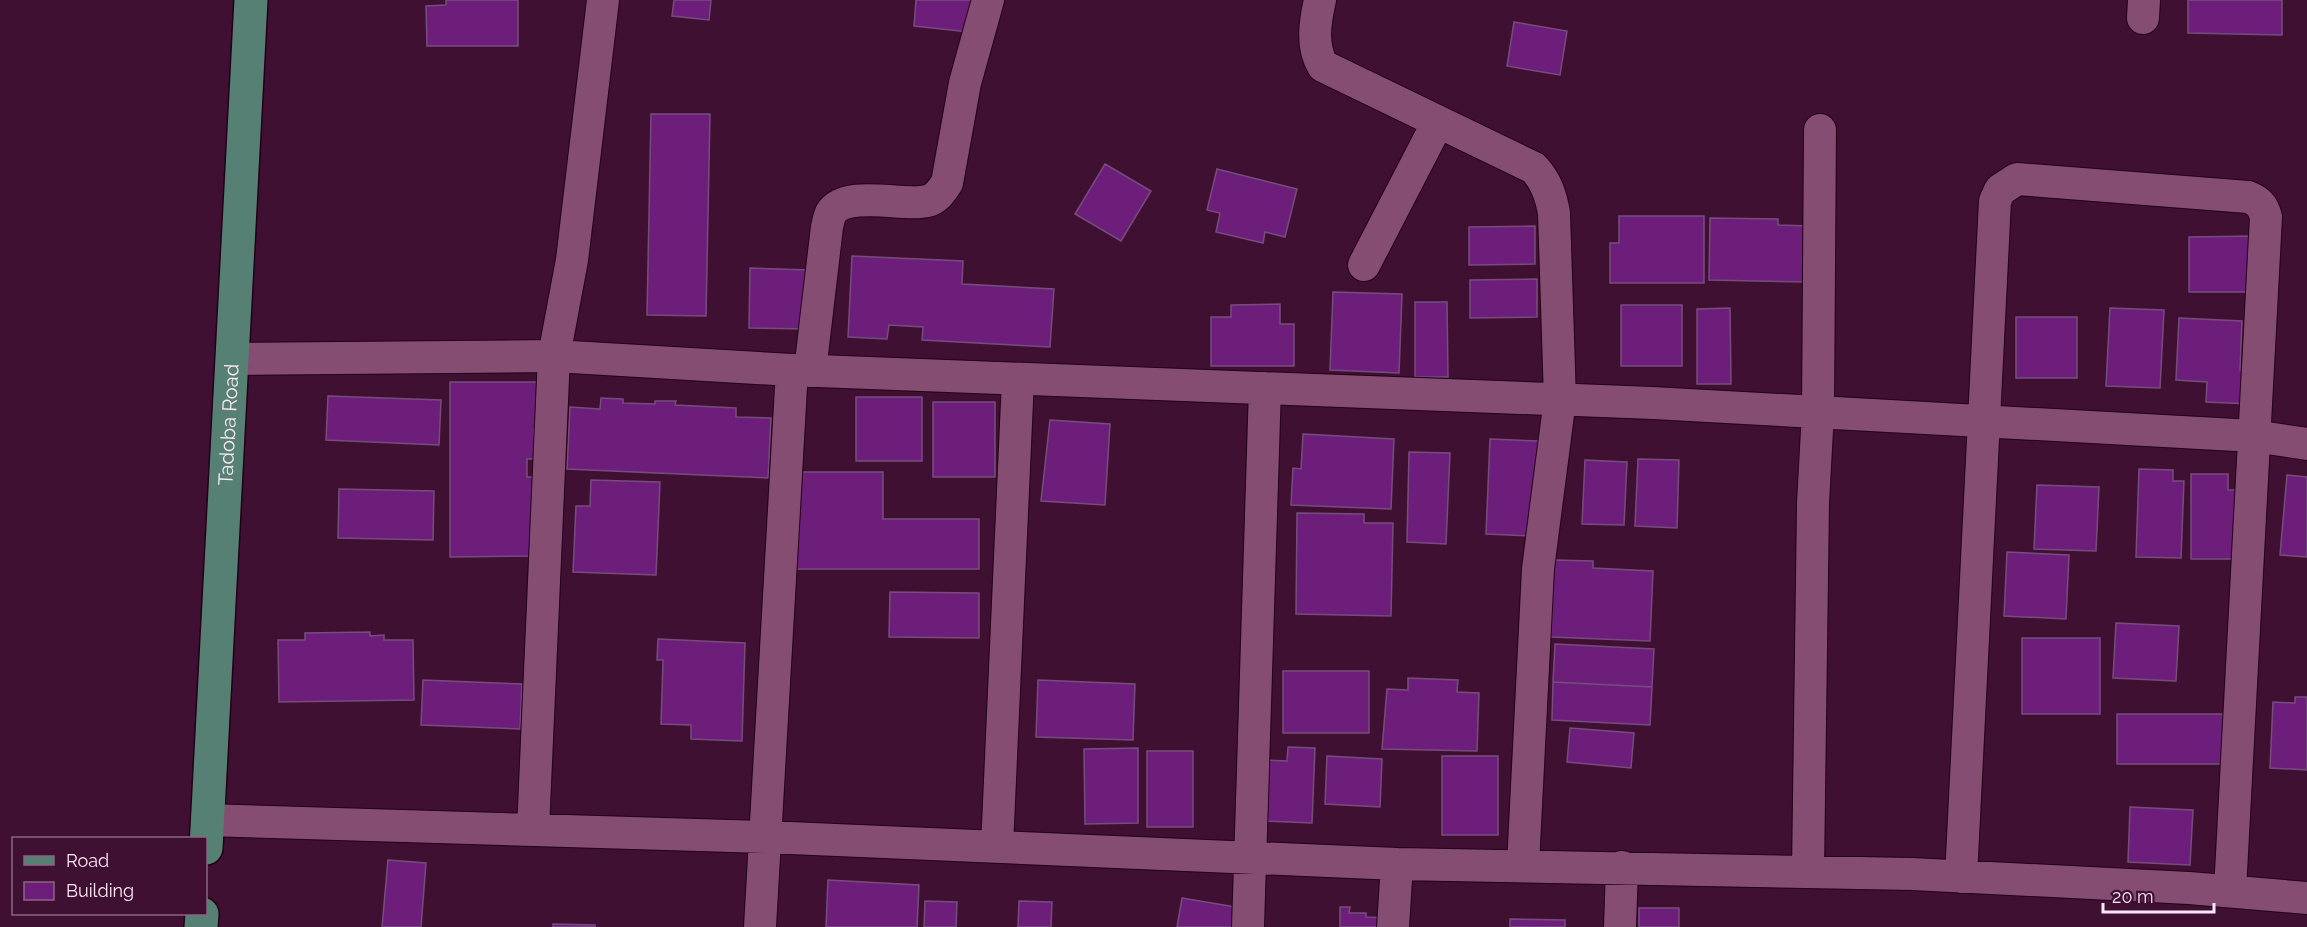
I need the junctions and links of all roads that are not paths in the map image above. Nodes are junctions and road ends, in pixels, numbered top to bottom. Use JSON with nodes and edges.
{"nodes":[{"id":1,"x":251,"y":0,"type":"edge"},
{"id":2,"x":603,"y":0,"type":"edge"},
{"id":3,"x":988,"y":0,"type":"edge"},
{"id":4,"x":1320,"y":0,"type":"edge"},
{"id":5,"x":1438,"y":122,"type":"junction"},
{"id":6,"x":1820,"y":130,"type":"dead end"},
{"id":7,"x":1364,"y":265,"type":"dead end"},
{"id":8,"x":554,"y":356,"type":"junction"},
{"id":9,"x":232,"y":359,"type":"junction"},
{"id":10,"x":801,"y":371,"type":"junction"},
{"id":11,"x":1018,"y":379,"type":"junction"},
{"id":12,"x":1265,"y":388,"type":"junction"},
{"id":13,"x":1560,"y":399,"type":"junction"},
{"id":14,"x":1818,"y":412,"type":"junction"},
{"id":15,"x":1984,"y":421,"type":"junction"},
{"id":16,"x":2254,"y":436,"type":"junction"},
{"id":17,"x":2307,"y":444,"type":"edge"},
{"id":18,"x":533,"y":830,"type":"junction"},
{"id":19,"x":206,"y":834,"type":"edge"},
{"id":20,"x":766,"y":837,"type":"junction"},
{"id":21,"x":997,"y":847,"type":"junction"},
{"id":22,"x":1252,"y":859,"type":"junction"},
{"id":23,"x":1397,"y":864,"type":"junction"},
{"id":24,"x":1523,"y":866,"type":"junction"},
{"id":25,"x":1622,"y":867,"type":"junction"},
{"id":26,"x":1808,"y":872,"type":"junction"},
{"id":27,"x":1961,"y":877,"type":"junction"},
{"id":28,"x":2230,"y":891,"type":"junction"},
{"id":29,"x":2307,"y":898,"type":"edge"},
{"id":30,"x":760,"y":927,"type":"edge"},
{"id":31,"x":1248,"y":927,"type":"edge"},
{"id":32,"x":1393,"y":927,"type":"edge"},
{"id":33,"x":1620,"y":927,"type":"edge"}],
"edges":[{"from":1,"to":9,"type":"main road","name":"Tadoba Road"},
{"from":2,"to":8,"type":"street"},
{"from":3,"to":10,"type":"street"},
{"from":4,"to":5,"type":"street"},
{"from":5,"to":7,"type":"street"},
{"from":5,"to":13,"type":"street"},
{"from":6,"to":14,"type":"street"},
{"from":8,"to":9,"type":"street"},
{"from":8,"to":10,"type":"street"},
{"from":8,"to":18,"type":"street"},
{"from":9,"to":19,"type":"main road","name":"Tadoba Road"},
{"from":10,"to":11,"type":"street"},
{"from":10,"to":20,"type":"street"},
{"from":11,"to":12,"type":"street"},
{"from":11,"to":21,"type":"street"},
{"from":12,"to":13,"type":"street"},
{"from":12,"to":22,"type":"street"},
{"from":13,"to":14,"type":"street"},
{"from":13,"to":24,"type":"street"},
{"from":14,"to":15,"type":"street"},
{"from":14,"to":26,"type":"street"},
{"from":15,"to":16,"type":"street"},
{"from":15,"to":16,"type":"street"},
{"from":15,"to":27,"type":"street"},
{"from":16,"to":17,"type":"street"},
{"from":16,"to":28,"type":"street"},
{"from":18,"to":19,"type":"street"},
{"from":18,"to":20,"type":"street"},
{"from":20,"to":21,"type":"street"},
{"from":20,"to":30,"type":"street"},
{"from":21,"to":22,"type":"street"},
{"from":22,"to":23,"type":"street"},
{"from":22,"to":31,"type":"street"},
{"from":23,"to":24,"type":"street"},
{"from":23,"to":32,"type":"street"},
{"from":24,"to":25,"type":"street"},
{"from":25,"to":26,"type":"street"},
{"from":25,"to":33,"type":"street"},
{"from":26,"to":27,"type":"street"},
{"from":27,"to":28,"type":"street"},
{"from":28,"to":29,"type":"street"}]}
